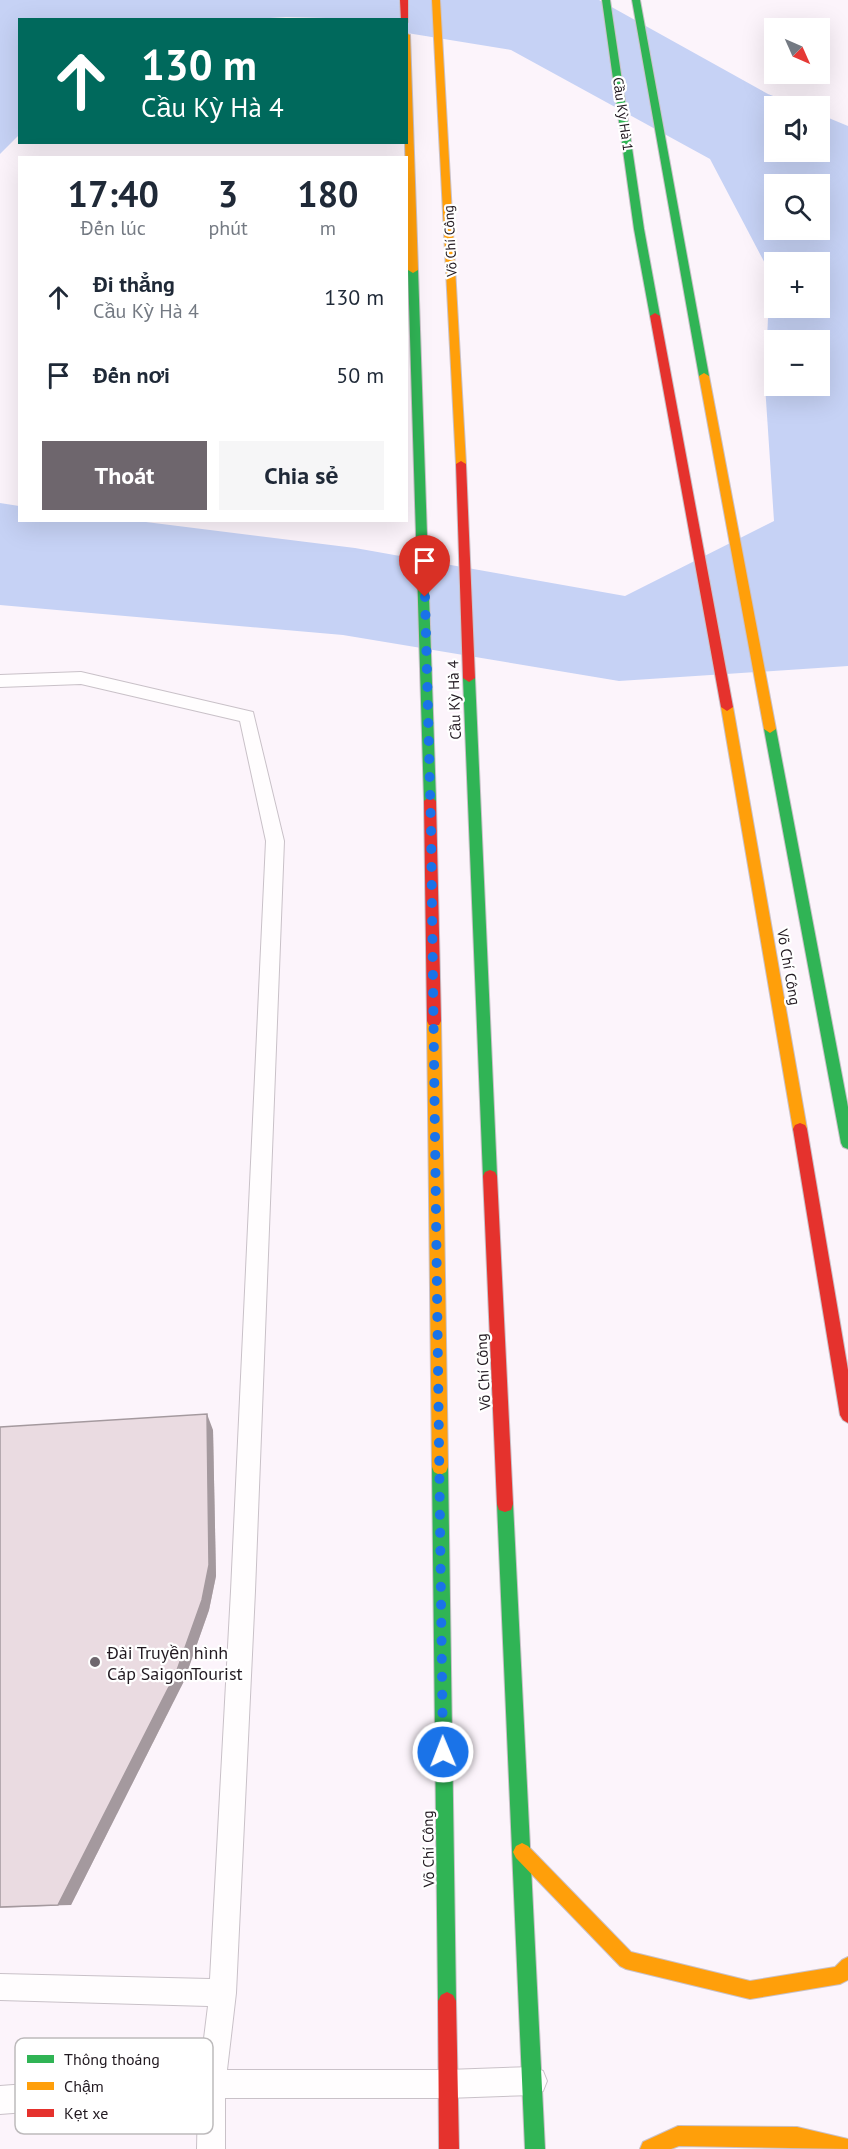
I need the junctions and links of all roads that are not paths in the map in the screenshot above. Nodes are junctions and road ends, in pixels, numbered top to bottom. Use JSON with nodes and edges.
{"nodes":[{"id":1,"x":404,"y":0,"type":"edge"},
{"id":2,"x":436,"y":0,"type":"edge"},
{"id":3,"x":606,"y":0,"type":"edge"},
{"id":4,"x":636,"y":0,"type":"edge"},
{"id":5,"x":405,"y":18,"type":"edge"},
{"id":6,"x":408,"y":66,"type":"edge"},
{"id":7,"x":459,"y":411,"type":"joint"},
{"id":8,"x":0,"y":681,"type":"edge"},
{"id":9,"x":726,"y":702,"type":"joint"},
{"id":10,"x":431,"y":828,"type":"joint"},
{"id":11,"x":481,"y":988,"type":"joint"},
{"id":12,"x":848,"y":1143,"type":"edge"},
{"id":13,"x":848,"y":1415,"type":"edge"},
{"id":14,"x":522,"y":1852,"type":"junction"},
{"id":15,"x":848,"y":1966,"type":"edge"},
{"id":16,"x":0,"y":1987,"type":"edge"},
{"id":17,"x":223,"y":1993,"type":"junction"},
{"id":18,"x":533,"y":2081,"type":"junction"},
{"id":19,"x":213,"y":2084,"type":"joint"},
{"id":20,"x":447,"y":2084,"type":"junction"},
{"id":21,"x":15,"y":2099,"type":"edge"},
{"id":22,"x":0,"y":2100,"type":"edge"},
{"id":23,"x":211,"y":2134,"type":"edge"},
{"id":24,"x":211,"y":2149,"type":"edge"},
{"id":25,"x":449,"y":2149,"type":"edge"},
{"id":26,"x":534,"y":2149,"type":"edge"},
{"id":27,"x":650,"y":2149,"type":"edge"},
{"id":28,"x":848,"y":2149,"type":"edge"}],
"edges":[{"from":1,"to":5,"type":"main road"},
{"from":2,"to":7,"type":"main road","name":"Võ Chí Công"},
{"from":3,"to":9,"type":"main road","name":"Cầu Kỳ Hà 1"},
{"from":4,"to":12,"type":"main road","name":"Võ Chí Công"},
{"from":6,"to":10,"type":"main road","name":"Cầu Kỳ Hà 4"},
{"from":7,"to":11,"type":"main road","name":"Cầu Kỳ Hà 4"},
{"from":8,"to":17,"type":"lane"},
{"from":9,"to":13,"type":"main road","name":"Võ Chí Công"},
{"from":10,"to":20,"type":"main road","name":"Võ Chí Công"},
{"from":11,"to":14,"type":"main road","name":"Võ Chí Công"},
{"from":14,"to":15,"type":"main road"},
{"from":14,"to":18,"type":"main road","name":"Võ Chí Công"},
{"from":16,"to":17,"type":"lane"},
{"from":17,"to":19,"type":"lane"},
{"from":18,"to":20,"type":"lane"},
{"from":18,"to":26,"type":"main road","name":"Võ Chí Công"},
{"from":19,"to":20,"type":"lane"},
{"from":20,"to":25,"type":"main road","name":"Võ Chí Công"},
{"from":21,"to":22,"type":"lane"},
{"from":23,"to":24,"type":"lane"},
{"from":27,"to":28,"type":"main road"}]}
